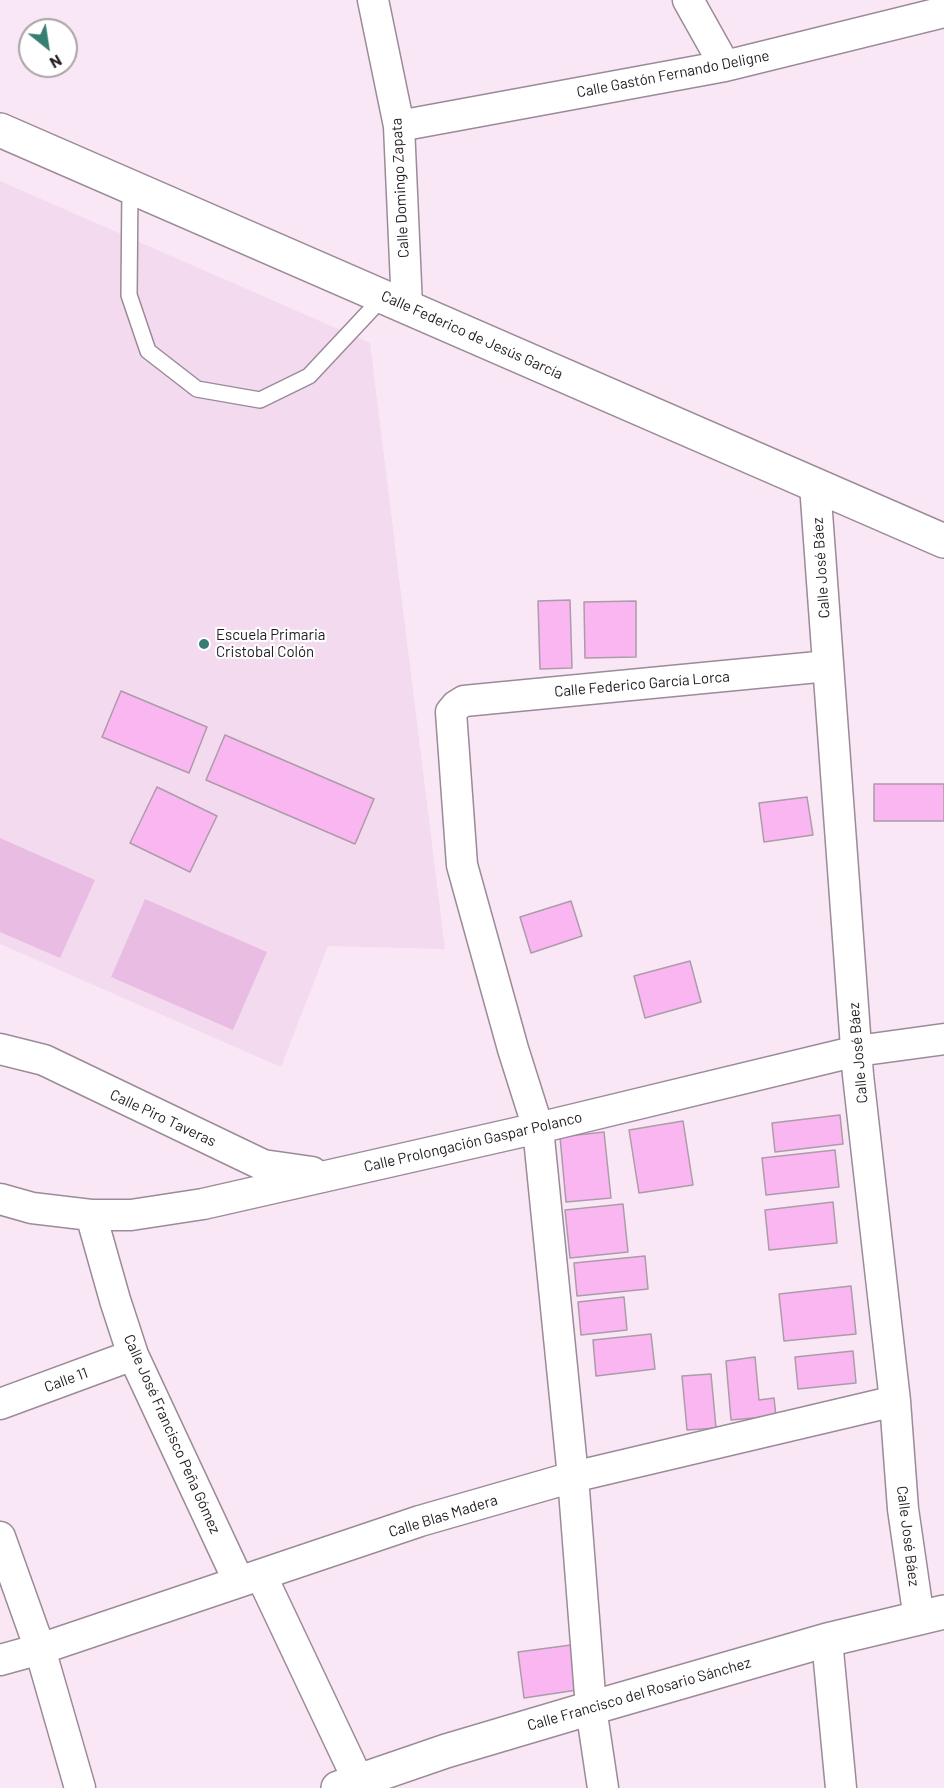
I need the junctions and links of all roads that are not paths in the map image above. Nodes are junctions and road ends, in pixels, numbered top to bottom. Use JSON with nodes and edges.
{"nodes":[{"id":1,"x":373,"y":0,"type":"edge"},
{"id":2,"x":688,"y":0,"type":"edge"},
{"id":3,"x":944,"y":12,"type":"edge"},
{"id":4,"x":725,"y":66,"type":"junction"},
{"id":5,"x":399,"y":126,"type":"junction"},
{"id":6,"x":0,"y":130,"type":"edge"},
{"id":7,"x":130,"y":186,"type":"junction"},
{"id":8,"x":395,"y":302,"type":"junction"},
{"id":9,"x":815,"y":485,"type":"junction"},
{"id":10,"x":944,"y":541,"type":"edge"},
{"id":11,"x":828,"y":666,"type":"junction"},
{"id":12,"x":944,"y":1039,"type":"edge"},
{"id":13,"x":0,"y":1048,"type":"edge"},
{"id":14,"x":857,"y":1051,"type":"junction"},
{"id":15,"x":538,"y":1128,"type":"junction"},
{"id":16,"x":330,"y":1175,"type":"junction"},
{"id":17,"x":0,"y":1199,"type":"edge"},
{"id":18,"x":32,"y":1208,"type":"junction"},
{"id":19,"x":0,"y":1214,"type":"edge"},
{"id":20,"x":92,"y":1215,"type":"junction"},
{"id":21,"x":133,"y":1355,"type":"junction"},
{"id":22,"x":895,"y":1401,"type":"junction"},
{"id":23,"x":0,"y":1404,"type":"edge"},
{"id":24,"x":573,"y":1477,"type":"junction"},
{"id":25,"x":0,"y":1537,"type":"edge"},
{"id":26,"x":250,"y":1579,"type":"junction"},
{"id":27,"x":931,"y":1616,"type":"edge"},
{"id":28,"x":827,"y":1640,"type":"junction"},
{"id":29,"x":40,"y":1649,"type":"junction"},
{"id":30,"x":0,"y":1660,"type":"edge"},
{"id":31,"x":591,"y":1708,"type":"junction"},
{"id":32,"x":348,"y":1784,"type":"edge"},
{"id":33,"x":80,"y":1788,"type":"edge"},
{"id":34,"x":603,"y":1788,"type":"edge"},
{"id":35,"x":841,"y":1788,"type":"edge"}],
"edges":[{"from":1,"to":5,"type":"street","name":"Calle Domingo Zapata"},
{"from":2,"to":4,"type":"street"},
{"from":3,"to":4,"type":"street","name":"Calle Gastón Fernando Deligne"},
{"from":4,"to":5,"type":"street","name":"Calle Gastón Fernando Deligne"},
{"from":5,"to":8,"type":"street","name":"Calle Domingo Zapata"},
{"from":6,"to":7,"type":"main road","name":"Calle Federico de Jesús García"},
{"from":7,"to":8,"type":"main road","name":"Calle Federico de Jesús García"},
{"from":7,"to":8,"type":"lane"},
{"from":8,"to":9,"type":"main road","name":"Calle Federico de Jesús García"},
{"from":9,"to":10,"type":"main road","name":"Calle Federico de Jesús García"},
{"from":9,"to":11,"type":"street","name":"Calle José Báez"},
{"from":11,"to":14,"type":"street","name":"Calle José Báez"},
{"from":11,"to":15,"type":"street","name":"Calle Federico García Lorca"},
{"from":12,"to":14,"type":"street","name":"Calle Prolongación Gaspar Polanco"},
{"from":13,"to":16,"type":"street","name":"Calle Piro Taveras"},
{"from":14,"to":15,"type":"street","name":"Calle Prolongación Gaspar Polanco"},
{"from":14,"to":22,"type":"street","name":"Calle José Báez"},
{"from":15,"to":16,"type":"street","name":"Calle Prolongación Gaspar Polanco"},
{"from":15,"to":24,"type":"street"},
{"from":16,"to":20,"type":"street","name":"Calle Prolongación Gaspar Polanco"},
{"from":17,"to":18,"type":"street","name":"Calle Prolongación Gaspar Polanco"},
{"from":18,"to":19,"type":"street"},
{"from":18,"to":20,"type":"street","name":"Calle Prolongación Gaspar Polanco"},
{"from":20,"to":21,"type":"street","name":"Calle José Francisco Peña Gómez"},
{"from":21,"to":23,"type":"street","name":"Calle 11"},
{"from":21,"to":26,"type":"street","name":"Calle José Francisco Peña Gómez"},
{"from":22,"to":24,"type":"street","name":"Calle Blas Madera"},
{"from":22,"to":27,"type":"street","name":"Calle José Báez"},
{"from":24,"to":26,"type":"street","name":"Calle Blas Madera"},
{"from":24,"to":31,"type":"street"},
{"from":25,"to":29,"type":"street"},
{"from":26,"to":29,"type":"street","name":"Calle Blas Madera"},
{"from":26,"to":32,"type":"street","name":"Calle José Francisco Peña Gómez"},
{"from":27,"to":28,"type":"main road","name":"Calle Francisco del Rosario Sánchez"},
{"from":28,"to":31,"type":"main road","name":"Calle Francisco del Rosario Sánchez"},
{"from":28,"to":35,"type":"street"},
{"from":29,"to":30,"type":"street","name":"Calle Blas Madera"},
{"from":29,"to":33,"type":"street"},
{"from":31,"to":32,"type":"main road","name":"Calle Francisco del Rosario Sánchez"},
{"from":31,"to":34,"type":"street"}]}
